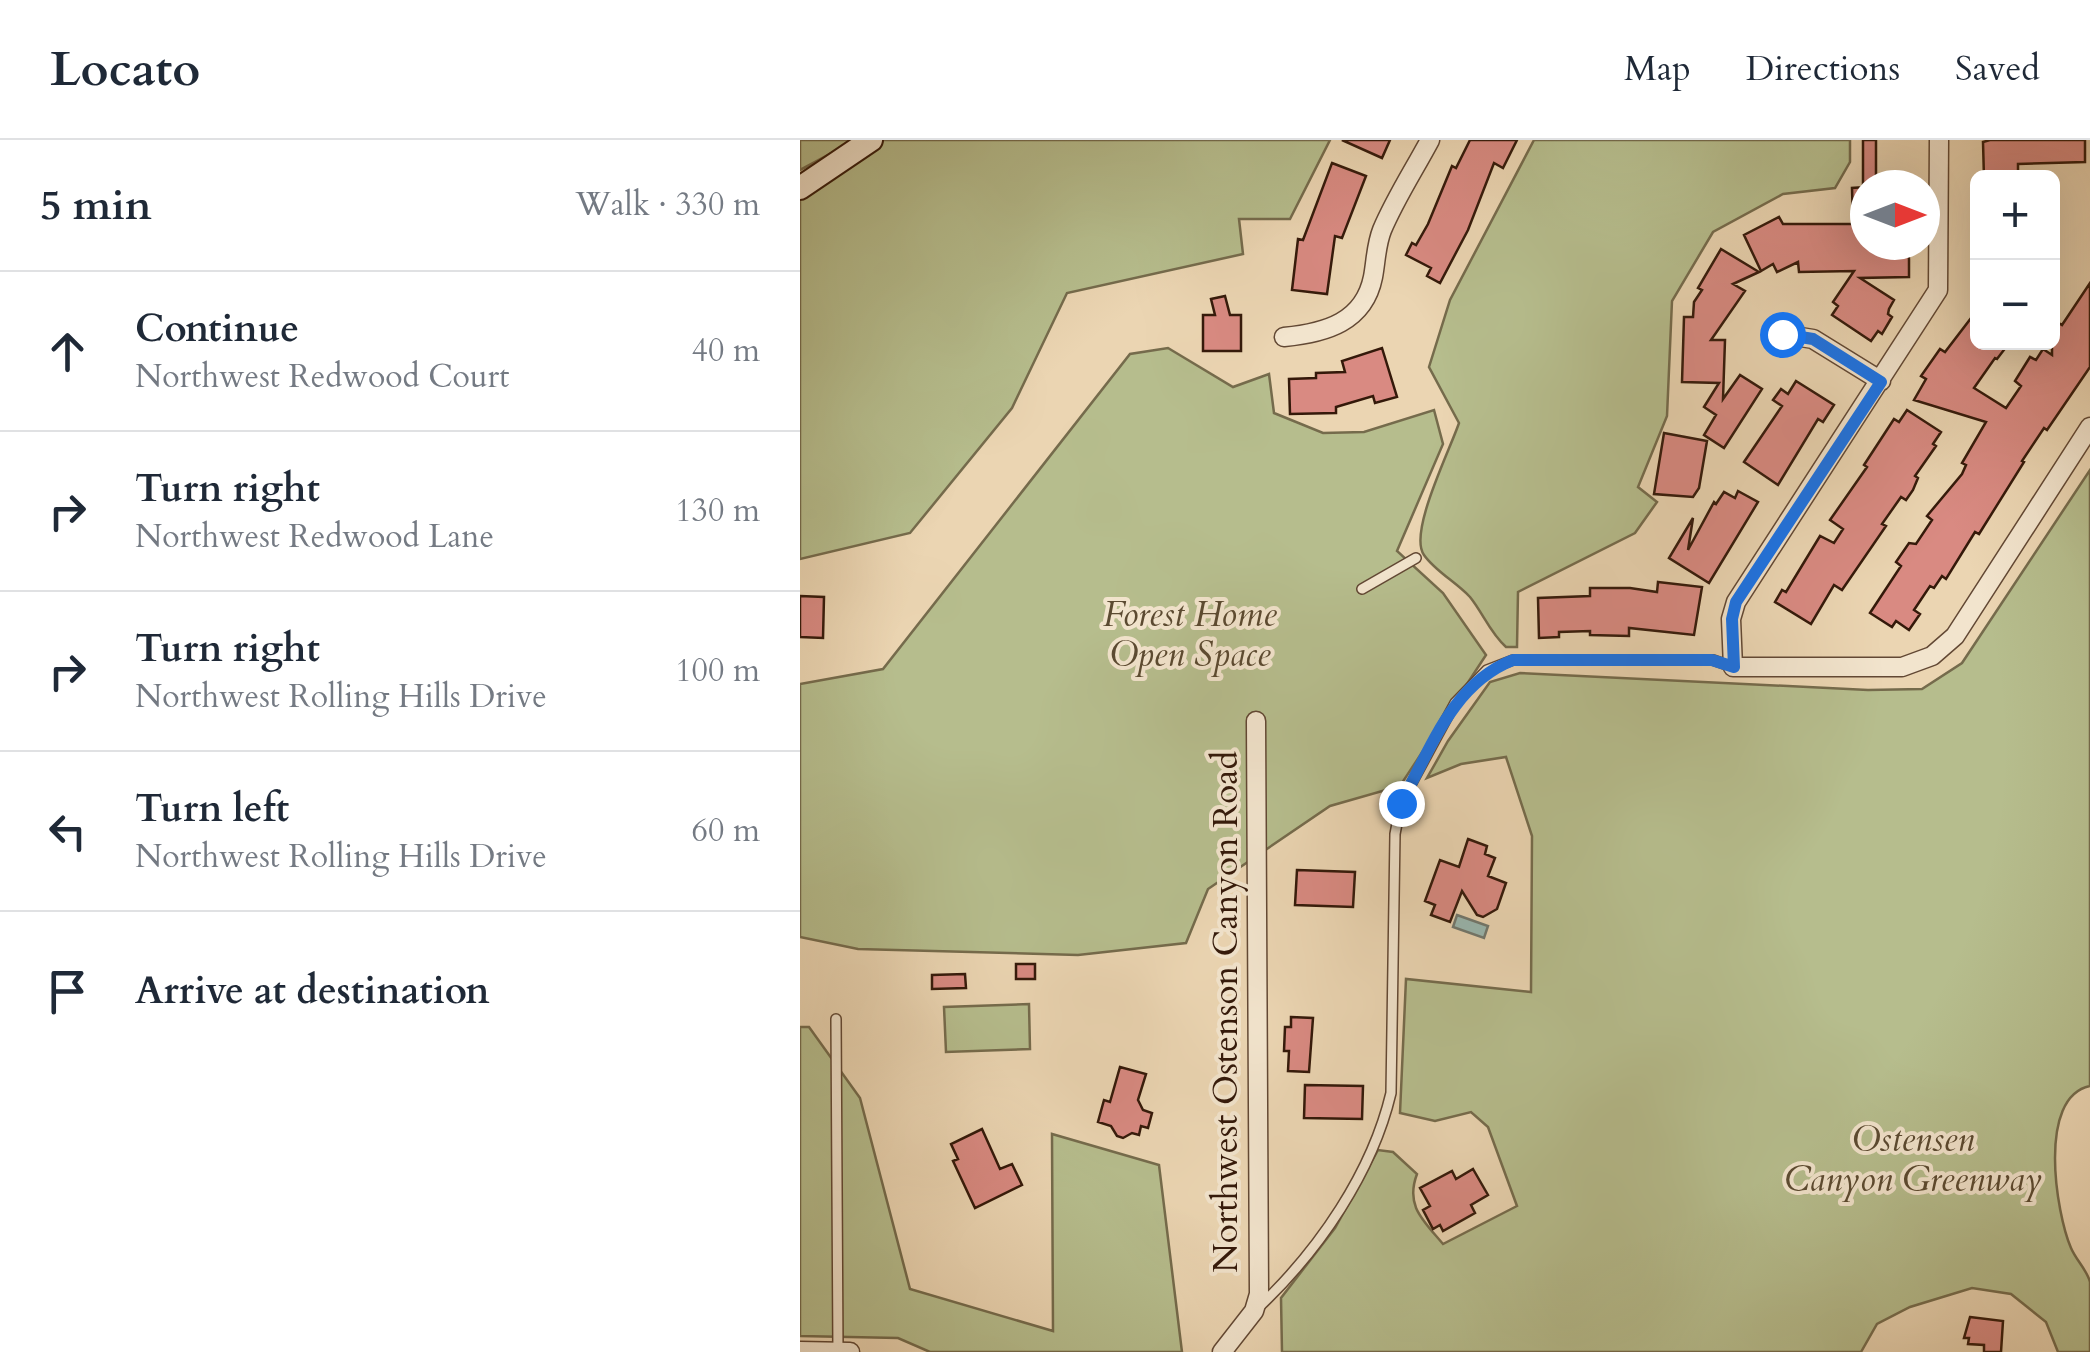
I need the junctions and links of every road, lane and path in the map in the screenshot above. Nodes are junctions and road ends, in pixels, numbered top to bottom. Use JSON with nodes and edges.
{"nodes":[{"id":1,"x":872,"y":140,"type":"edge"},
{"id":2,"x":1430,"y":140,"type":"edge"},
{"id":3,"x":1939,"y":140,"type":"edge"},
{"id":4,"x":800,"y":188,"type":"edge"},
{"id":5,"x":1782,"y":334,"type":"dead end"},
{"id":6,"x":1284,"y":337,"type":"dead end"},
{"id":7,"x":1881,"y":382,"type":"junction"},
{"id":8,"x":2090,"y":427,"type":"edge"},
{"id":9,"x":1416,"y":558,"type":"dead end"},
{"id":10,"x":1362,"y":590,"type":"dead end"},
{"id":11,"x":1734,"y":667,"type":"junction"},
{"id":12,"x":1256,"y":721,"type":"dead end"},
{"id":13,"x":836,"y":1019,"type":"dead end"},
{"id":14,"x":1254,"y":1311,"type":"junction"},
{"id":15,"x":800,"y":1351,"type":"edge"},
{"id":16,"x":838,"y":1352,"type":"edge"},
{"id":17,"x":850,"y":1352,"type":"edge"},
{"id":18,"x":1222,"y":1352,"type":"edge"}],
"edges":[{"from":1,"to":4,"type":"street"},
{"from":2,"to":6,"type":"street"},
{"from":3,"to":7,"type":"street"},
{"from":5,"to":7,"type":"street"},
{"from":7,"to":11,"type":"street"},
{"from":8,"to":11,"type":"street"},
{"from":9,"to":10,"type":"lane"},
{"from":11,"to":14,"type":"lane"},
{"from":12,"to":14,"type":"street","name":"Northwest Ostenson Canyon Road"},
{"from":13,"to":16,"type":"lane"},
{"from":14,"to":18,"type":"street","name":"Northwest Ostenson Canyon Road"},
{"from":15,"to":16,"type":"street"},
{"from":16,"to":17,"type":"street"}]}
